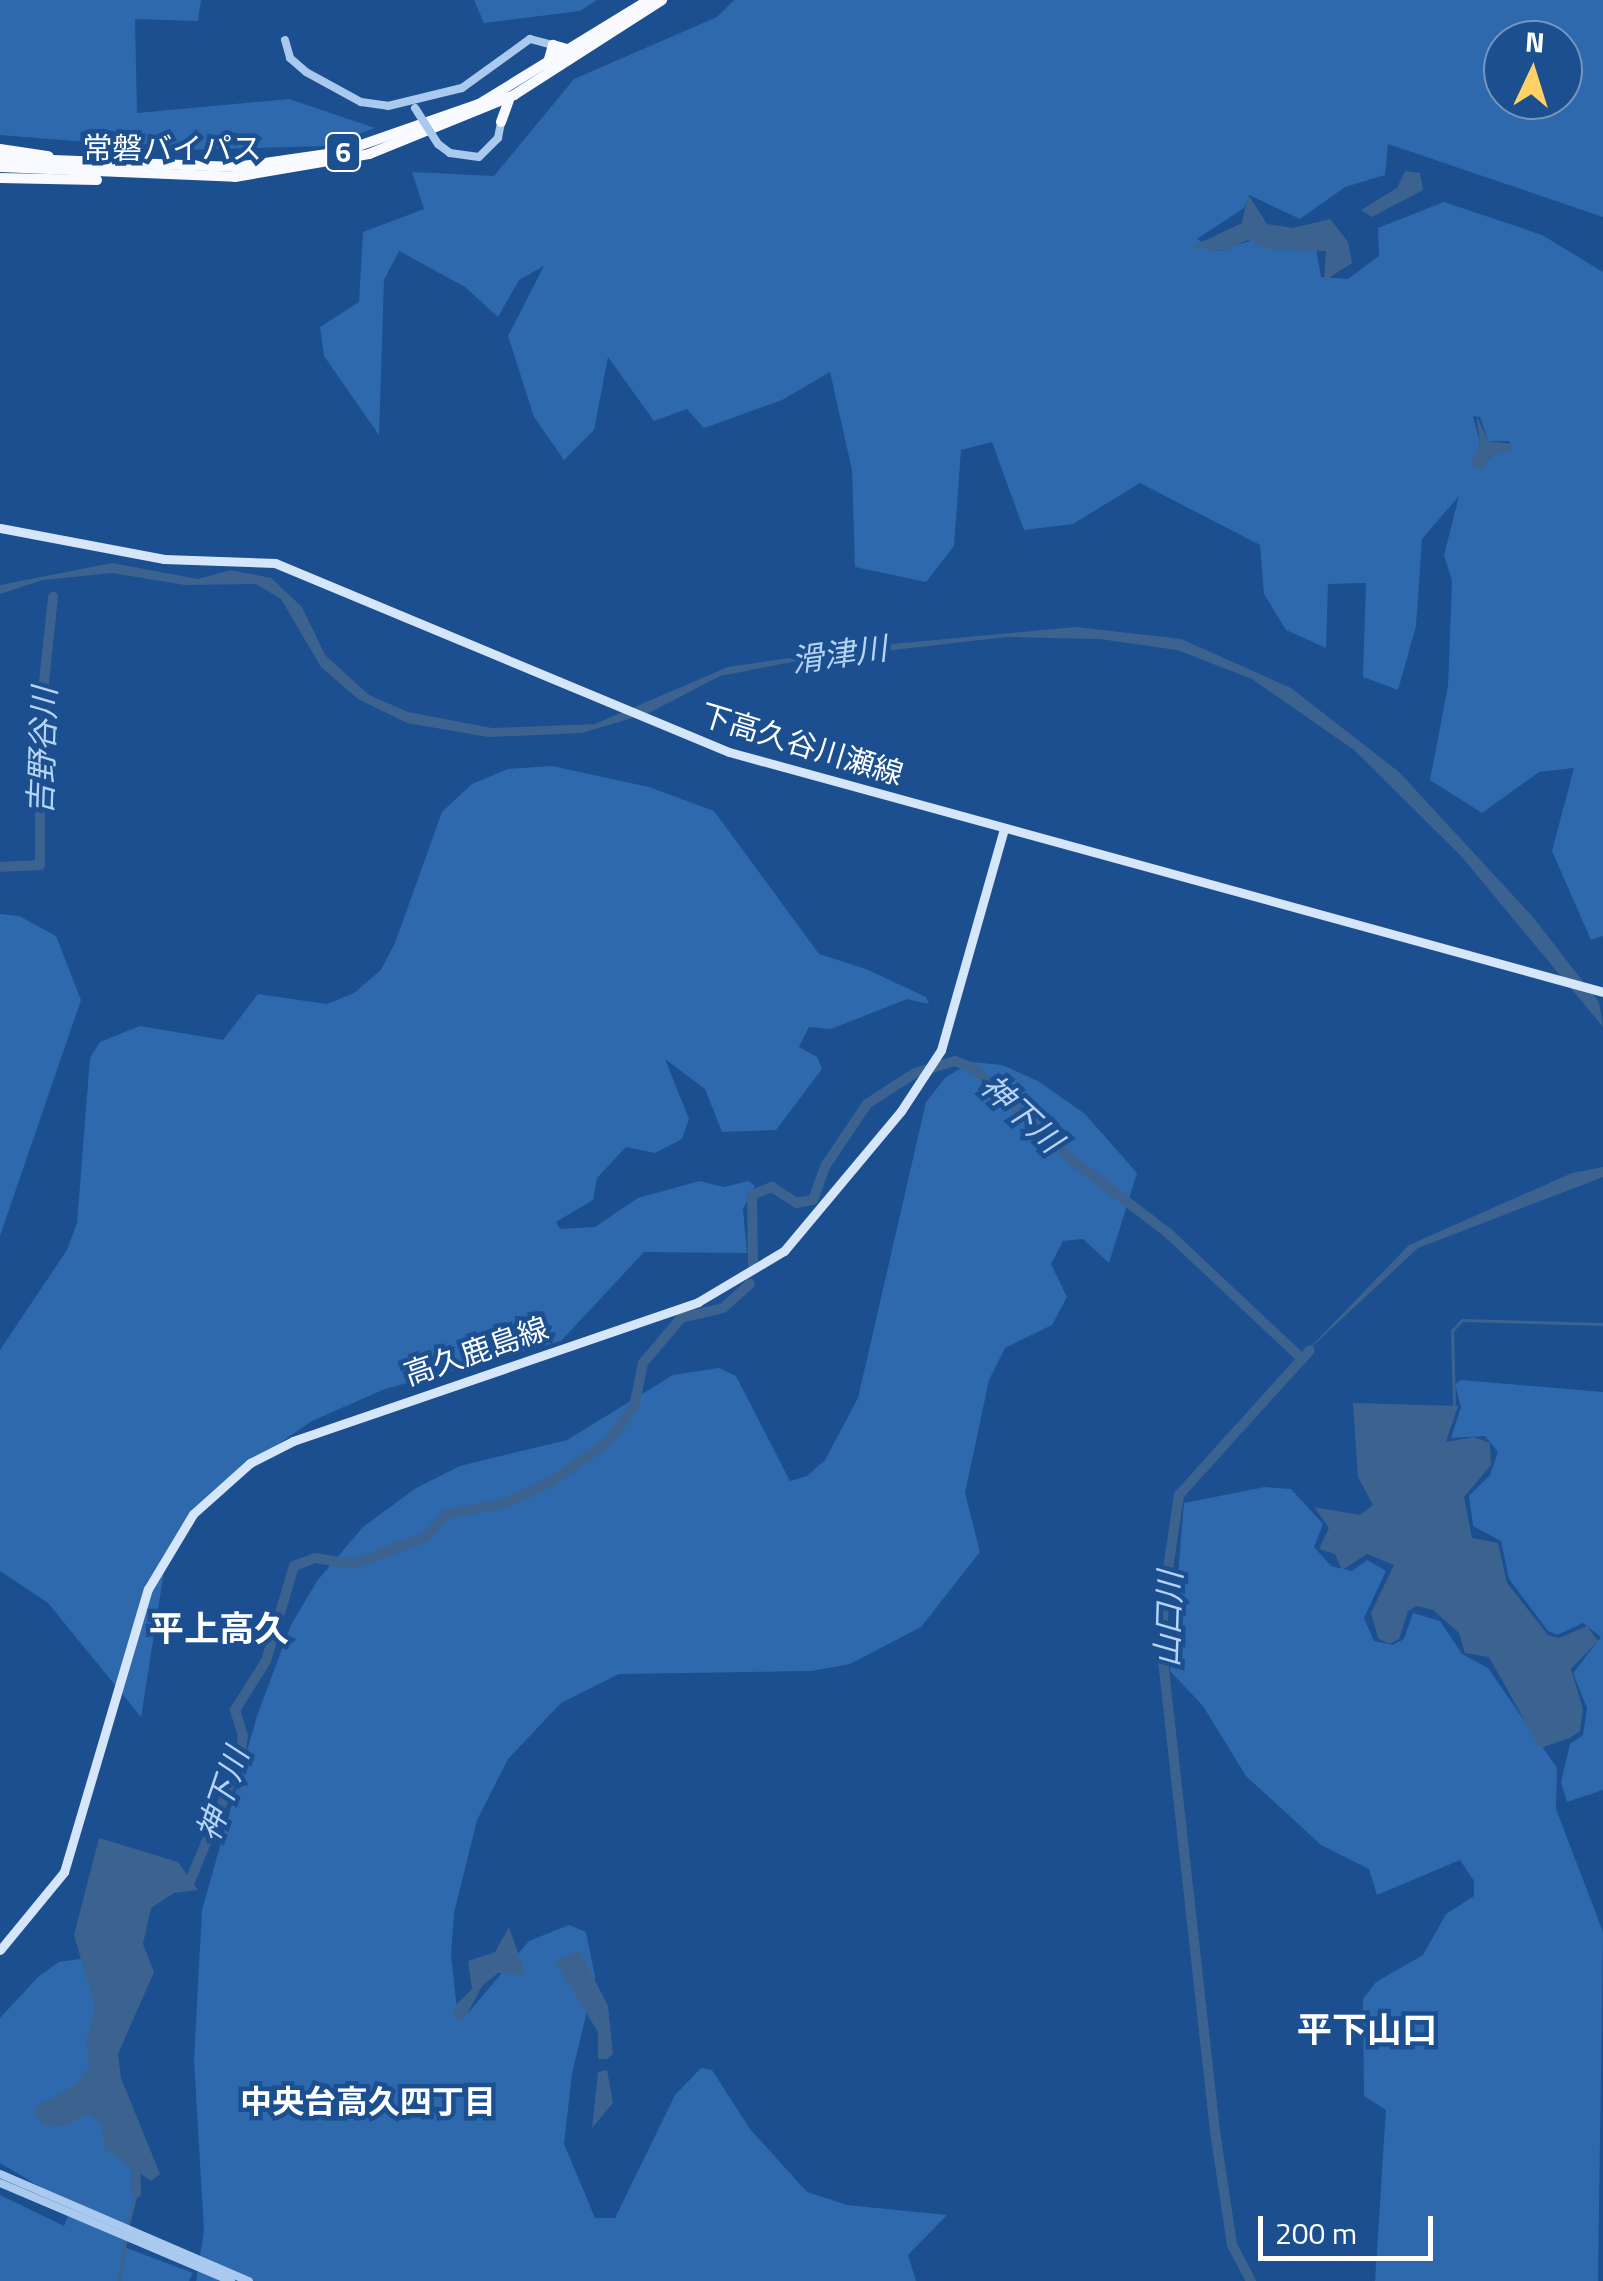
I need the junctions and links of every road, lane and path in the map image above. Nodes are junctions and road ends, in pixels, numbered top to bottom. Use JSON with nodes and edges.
{"nodes":[{"id":1,"x":649,"y":0,"type":"edge"},
{"id":2,"x":662,"y":0,"type":"edge"},
{"id":3,"x":285,"y":40,"type":"dead end"},
{"id":4,"x":553,"y":45,"type":"junction"},
{"id":5,"x":576,"y":49,"type":"junction"},
{"id":6,"x":546,"y":67,"type":"junction"},
{"id":7,"x":514,"y":95,"type":"junction"},
{"id":8,"x":411,"y":107,"type":"junction"},
{"id":9,"x":484,"y":111,"type":"junction"},
{"id":10,"x":501,"y":122,"type":"junction"},
{"id":11,"x":0,"y":149,"type":"edge"},
{"id":12,"x":0,"y":158,"type":"edge"},
{"id":13,"x":94,"y":165,"type":"junction"},
{"id":14,"x":0,"y":168,"type":"edge"},
{"id":15,"x":153,"y":177,"type":"junction"},
{"id":16,"x":0,"y":178,"type":"edge"},
{"id":17,"x":0,"y":528,"type":"edge"},
{"id":18,"x":1004,"y":829,"type":"junction"},
{"id":19,"x":1602,"y":991,"type":"edge"},
{"id":20,"x":0,"y":1950,"type":"edge"},
{"id":21,"x":0,"y":2174,"type":"edge"},
{"id":22,"x":0,"y":2184,"type":"edge"},
{"id":23,"x":231,"y":2281,"type":"edge"},
{"id":24,"x":249,"y":2281,"type":"edge"}],
"edges":[{"from":1,"to":5,"type":"highway","name":"常磐バイパス","number":"6"},
{"from":2,"to":7,"type":"highway","name":"常磐バイパス","number":"6"},
{"from":3,"to":8,"type":"street"},
{"from":4,"to":5,"type":"highway"},
{"from":4,"to":6,"type":"highway"},
{"from":4,"to":8,"type":"street"},
{"from":5,"to":6,"type":"highway","name":"常磐バイパス","number":"6"},
{"from":6,"to":13,"type":"highway","name":"常磐バイパス","number":"6"},
{"from":7,"to":9,"type":"highway","name":"常磐バイパス","number":"6"},
{"from":7,"to":10,"type":"highway"},
{"from":8,"to":10,"type":"street","bridge":true},
{"from":9,"to":10,"type":"highway"},
{"from":9,"to":15,"type":"highway","name":"常磐バイパス","number":"6"},
{"from":11,"to":13,"type":"highway"},
{"from":12,"to":13,"type":"highway","name":"常磐バイパス","number":"6"},
{"from":14,"to":15,"type":"highway","name":"常磐バイパス","number":"6"},
{"from":15,"to":16,"type":"highway"},
{"from":17,"to":18,"type":"main road","name":"下高久谷川瀬線"},
{"from":18,"to":19,"type":"main road","name":"下高久谷川瀬線"},
{"from":18,"to":20,"type":"main road","name":"高久鹿島線"},
{"from":21,"to":24,"type":"street"},
{"from":22,"to":23,"type":"street"}]}
